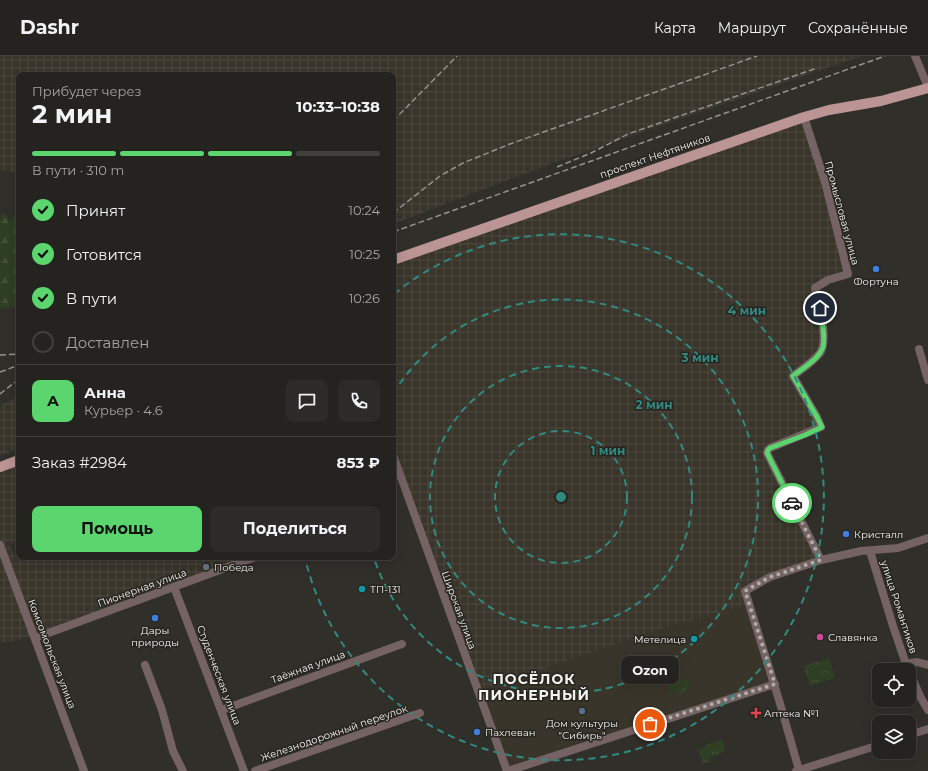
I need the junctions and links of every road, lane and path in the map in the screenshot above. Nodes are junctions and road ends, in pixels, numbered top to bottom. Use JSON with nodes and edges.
{"nodes":[{"id":1,"x":915,"y":56,"type":"edge"},
{"id":2,"x":928,"y":88,"type":"edge"},
{"id":3,"x":804,"y":117,"type":"junction"},
{"id":4,"x":396,"y":259,"type":"edge"},
{"id":5,"x":919,"y":349,"type":"dead end"},
{"id":6,"x":928,"y":380,"type":"edge"},
{"id":7,"x":16,"y":461,"type":"edge"},
{"id":8,"x":396,"y":463,"type":"edge"},
{"id":9,"x":0,"y":467,"type":"edge"},
{"id":10,"x":928,"y":538,"type":"edge"},
{"id":11,"x":0,"y":545,"type":"edge"},
{"id":12,"x":870,"y":551,"type":"junction"},
{"id":13,"x":247,"y":560,"type":"edge"},
{"id":14,"x":821,"y":560,"type":"junction"},
{"id":15,"x":174,"y":587,"type":"junction"},
{"id":16,"x":35,"y":638,"type":"junction"},
{"id":17,"x":402,"y":644,"type":"dead end"},
{"id":18,"x":906,"y":663,"type":"edge"},
{"id":19,"x":916,"y":663,"type":"edge"},
{"id":20,"x":145,"y":665,"type":"dead end"},
{"id":21,"x":928,"y":665,"type":"edge"},
{"id":22,"x":775,"y":684,"type":"junction"},
{"id":23,"x":916,"y":688,"type":"edge"},
{"id":24,"x":222,"y":710,"type":"junction"},
{"id":25,"x":928,"y":710,"type":"edge"},
{"id":26,"x":420,"y":713,"type":"dead end"},
{"id":27,"x":928,"y":729,"type":"edge"},
{"id":28,"x":916,"y":733,"type":"edge"},
{"id":29,"x":872,"y":747,"type":"edge"},
{"id":30,"x":798,"y":770,"type":"edge"},
{"id":31,"x":84,"y":771,"type":"edge"},
{"id":32,"x":183,"y":771,"type":"edge"},
{"id":33,"x":244,"y":771,"type":"edge"},
{"id":34,"x":255,"y":771,"type":"edge"},
{"id":35,"x":507,"y":771,"type":"edge"}],
"edges":[{"from":1,"to":2,"type":"street"},
{"from":2,"to":3,"type":"main road","name":"проспект Нефтяников"},
{"from":3,"to":4,"type":"main road","name":"проспект Нефтяников"},
{"from":3,"to":14,"type":"street","name":"Промысловая улица"},
{"from":5,"to":6,"type":"street"},
{"from":7,"to":9,"type":"main road"},
{"from":8,"to":35,"type":"street","name":"Широкая улица"},
{"from":10,"to":12,"type":"street"},
{"from":11,"to":16,"type":"street","name":"Комсомольская улица"},
{"from":12,"to":14,"type":"street"},
{"from":12,"to":18,"type":"street","name":"улица Романтиков"},
{"from":13,"to":15,"type":"street","name":"Пионерная улица"},
{"from":14,"to":22,"type":"street"},
{"from":15,"to":16,"type":"street","name":"Пионерная улица"},
{"from":15,"to":24,"type":"street","name":"Студенческая улица"},
{"from":16,"to":31,"type":"street","name":"Комсомольская улица"},
{"from":17,"to":24,"type":"street","name":"Таёжная улица"},
{"from":19,"to":21,"type":"street"},
{"from":20,"to":32,"type":"street"},
{"from":22,"to":30,"type":"street"},
{"from":22,"to":35,"type":"street"},
{"from":23,"to":25,"type":"street","name":"улица Романтиков"},
{"from":24,"to":33,"type":"street","name":"Студенческая улица"},
{"from":26,"to":34,"type":"street","name":"Железнодорожный переулок"},
{"from":27,"to":28,"type":"street"},
{"from":29,"to":30,"type":"street"}]}
